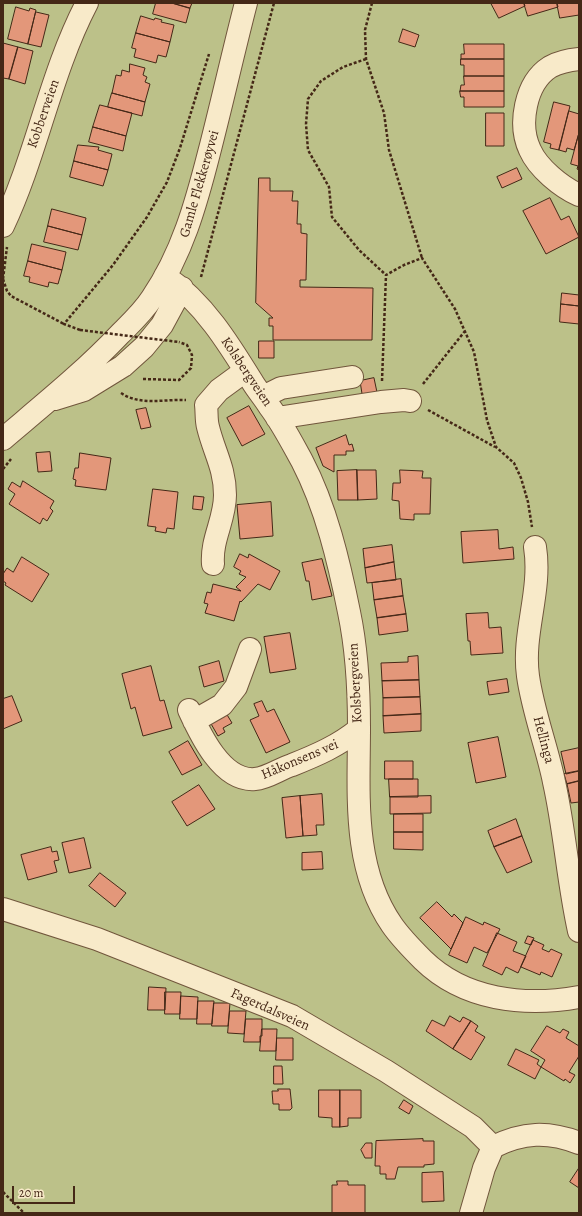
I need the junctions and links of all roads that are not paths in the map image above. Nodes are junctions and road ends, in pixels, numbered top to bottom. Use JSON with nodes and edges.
{"nodes":[{"id":1,"x":87,"y":3,"type":"edge"},
{"id":2,"x":246,"y":3,"type":"edge"},
{"id":3,"x":579,"y":59,"type":"edge"},
{"id":4,"x":579,"y":195,"type":"edge"},
{"id":5,"x":4,"y":234,"type":"edge"},
{"id":6,"x":182,"y":282,"type":"junction"},
{"id":7,"x":245,"y":370,"type":"junction"},
{"id":8,"x":352,"y":377,"type":"dead end"},
{"id":9,"x":263,"y":397,"type":"junction"},
{"id":10,"x":410,"y":401,"type":"road end"},
{"id":11,"x":277,"y":418,"type":"junction"},
{"id":12,"x":3,"y":439,"type":"edge"},
{"id":13,"x":535,"y":547,"type":"road end"},
{"id":14,"x":213,"y":564,"type":"dead end"},
{"id":15,"x":250,"y":649,"type":"dead end"},
{"id":16,"x":359,"y":729,"type":"junction"},
{"id":17,"x":3,"y":909,"type":"edge"},
{"id":18,"x":579,"y":931,"type":"edge"},
{"id":19,"x":579,"y":997,"type":"edge"},
{"id":20,"x":579,"y":1143,"type":"edge"},
{"id":21,"x":493,"y":1147,"type":"junction"},
{"id":22,"x":471,"y":1213,"type":"edge"}],
"edges":[{"from":1,"to":5,"type":"street","name":"Kobberveien"},
{"from":2,"to":6,"type":"street","name":"Gamle Flekkerøyvei"},
{"from":3,"to":4,"type":"street"},
{"from":6,"to":7,"type":"street","name":"Kolsbergveien"},
{"from":6,"to":12,"type":"street","name":"Gamle Flekkerøyvei"},
{"from":7,"to":9,"type":"street","name":"Kolsbergveien"},
{"from":7,"to":14,"type":"street"},
{"from":8,"to":9,"type":"street"},
{"from":9,"to":11,"type":"street","name":"Kolsbergveien"},
{"from":10,"to":11,"type":"street"},
{"from":11,"to":16,"type":"street","name":"Kolsbergveien"},
{"from":13,"to":18,"type":"street","name":"Hellinga"},
{"from":15,"to":16,"type":"street","name":"Håkonsens vei"},
{"from":16,"to":19,"type":"street","name":"Kolsbergveien"},
{"from":17,"to":21,"type":"street","name":"Fagerdalsveien"},
{"from":20,"to":21,"type":"street"},
{"from":21,"to":22,"type":"street"}]}
